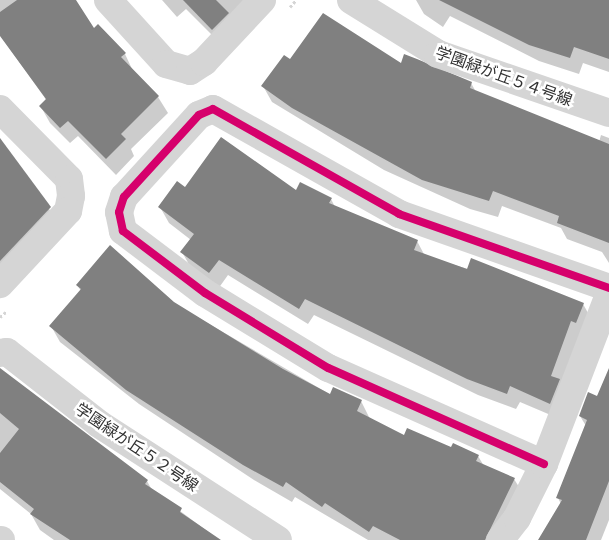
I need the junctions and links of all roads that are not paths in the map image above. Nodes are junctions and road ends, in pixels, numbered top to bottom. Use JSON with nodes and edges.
{"nodes":[{"id":1,"x":108,"y":0,"type":"edge"},
{"id":2,"x":262,"y":0,"type":"edge"},
{"id":3,"x":351,"y":0,"type":"edge"},
{"id":4,"x":0,"y":109,"type":"edge"},
{"id":5,"x":609,"y":113,"type":"edge"},
{"id":6,"x":0,"y":284,"type":"edge"},
{"id":7,"x":609,"y":288,"type":"edge"},
{"id":8,"x":609,"y":295,"type":"edge"},
{"id":9,"x":0,"y":353,"type":"edge"},
{"id":10,"x":544,"y":464,"type":"junction"},
{"id":11,"x":278,"y":540,"type":"edge"},
{"id":12,"x":500,"y":540,"type":"edge"}],
"edges":[{"from":1,"to":2,"type":"street"},
{"from":3,"to":5,"type":"street","name":"学園緑が丘５４号線"},
{"from":4,"to":6,"type":"street"},
{"from":7,"to":10,"type":"street"},
{"from":8,"to":10,"type":"street"},
{"from":9,"to":11,"type":"street","name":"学園緑が丘５２号線"},
{"from":10,"to":12,"type":"street"}]}
